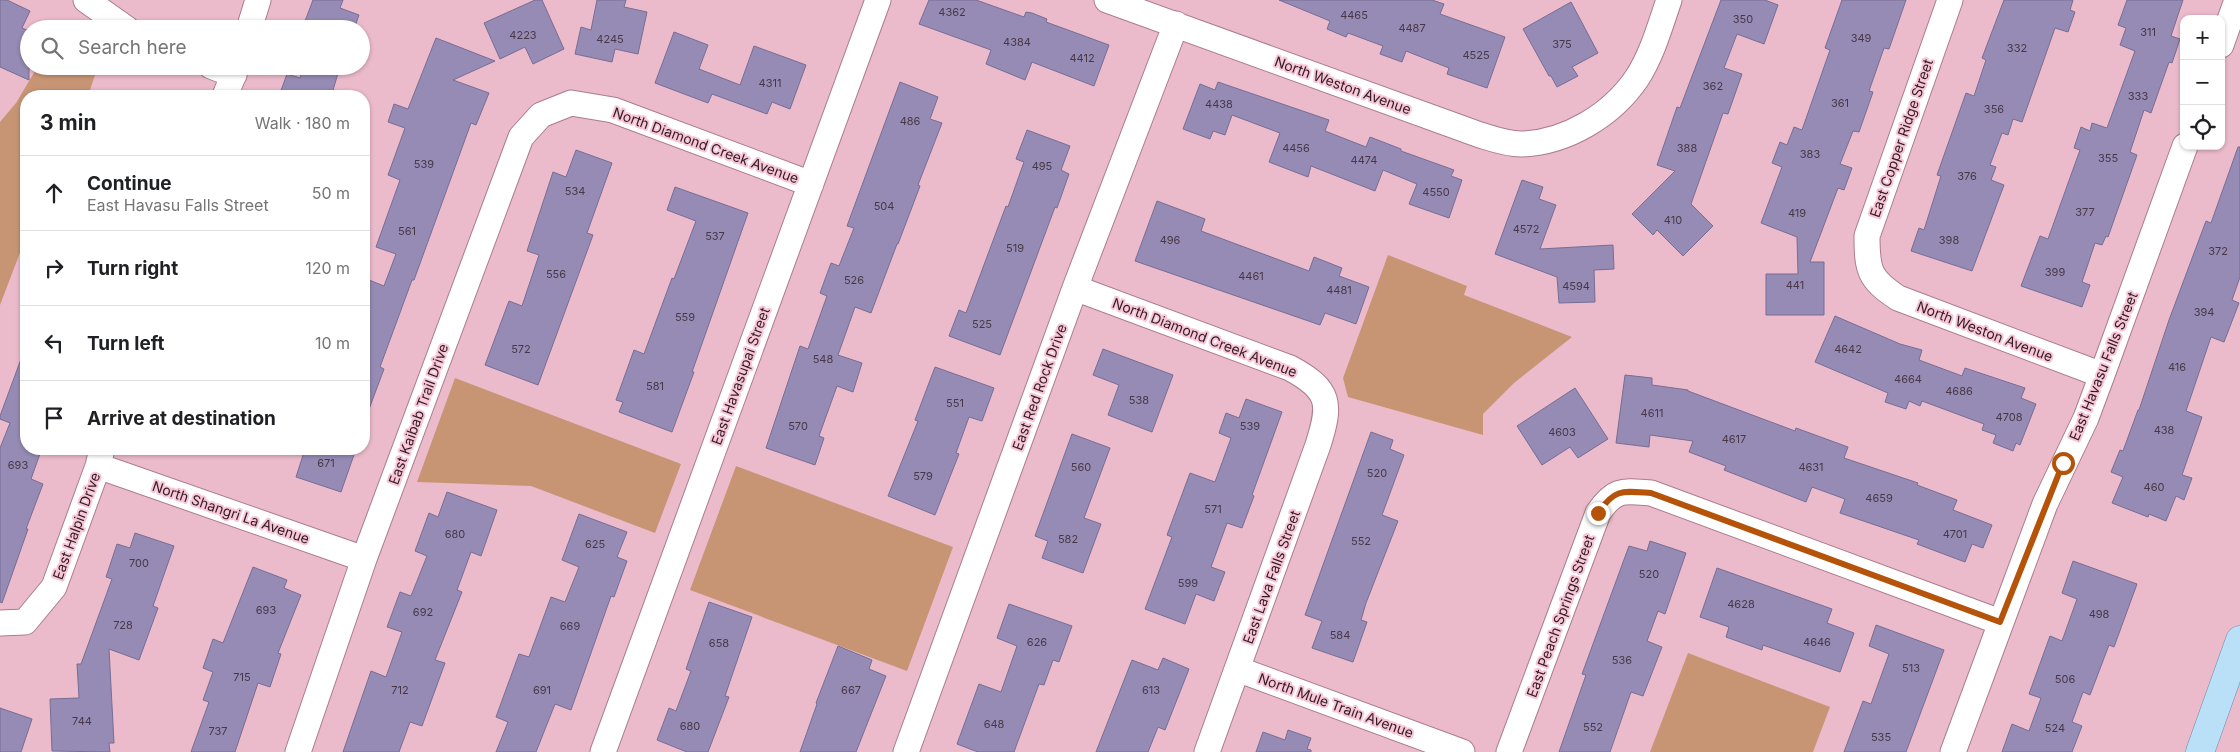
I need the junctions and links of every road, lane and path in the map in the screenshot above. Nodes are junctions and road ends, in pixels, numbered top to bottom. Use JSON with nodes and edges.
{"nodes":[{"id":1,"x":86,"y":0,"type":"edge"},
{"id":2,"x":258,"y":0,"type":"edge"},
{"id":3,"x":878,"y":0,"type":"edge"},
{"id":4,"x":1107,"y":0,"type":"edge"},
{"id":5,"x":1669,"y":0,"type":"edge"},
{"id":6,"x":1950,"y":0,"type":"edge"},
{"id":7,"x":2238,"y":0,"type":"edge"},
{"id":8,"x":114,"y":20,"type":"edge"},
{"id":9,"x":252,"y":20,"type":"edge"},
{"id":10,"x":1176,"y":24,"type":"junction"},
{"id":11,"x":2225,"y":34,"type":"edge"},
{"id":12,"x":571,"y":103,"type":"joint"},
{"id":13,"x":2184,"y":150,"type":"edge"},
{"id":14,"x":811,"y":184,"type":"junction"},
{"id":15,"x":1873,"y":278,"type":"joint"},
{"id":16,"x":1075,"y":288,"type":"junction"},
{"id":17,"x":2102,"y":375,"type":"junction"},
{"id":18,"x":1324,"y":400,"type":"joint"},
{"id":19,"x":100,"y":457,"type":"edge"},
{"id":20,"x":364,"y":559,"type":"junction"},
{"id":21,"x":2000,"y":622,"type":"junction"},
{"id":22,"x":0,"y":623,"type":"edge"},
{"id":23,"x":2240,"y":640,"type":"edge"},
{"id":24,"x":1237,"y":669,"type":"junction"},
{"id":25,"x":298,"y":752,"type":"edge"},
{"id":26,"x":603,"y":752,"type":"edge"},
{"id":27,"x":906,"y":752,"type":"edge"},
{"id":28,"x":1207,"y":752,"type":"edge"},
{"id":29,"x":1462,"y":752,"type":"edge"},
{"id":30,"x":1509,"y":752,"type":"edge"},
{"id":31,"x":1953,"y":752,"type":"edge"},
{"id":32,"x":2200,"y":752,"type":"edge"}],
"edges":[{"from":1,"to":8,"type":"street"},
{"from":2,"to":9,"type":"street"},
{"from":3,"to":14,"type":"street","name":"East Havasupai Street"},
{"from":4,"to":10,"type":"street","name":"North Weston Avenue"},
{"from":5,"to":10,"type":"street","name":"North Weston Avenue"},
{"from":6,"to":15,"type":"street","name":"East Copper Ridge Street"},
{"from":7,"to":11,"type":"street"},
{"from":10,"to":16,"type":"street","name":"East Red Rock Drive"},
{"from":12,"to":14,"type":"street","name":"North Diamond Creek Avenue"},
{"from":12,"to":20,"type":"street","name":"East Kaibab Trail Drive"},
{"from":13,"to":17,"type":"street","name":"East Havasu Falls Street"},
{"from":14,"to":26,"type":"street","name":"East Havasupai Street"},
{"from":15,"to":17,"type":"street","name":"North Weston Avenue"},
{"from":16,"to":18,"type":"street","name":"North Diamond Creek Avenue"},
{"from":16,"to":27,"type":"street","name":"East Red Rock Drive"},
{"from":17,"to":21,"type":"street","name":"East Havasu Falls Street"},
{"from":18,"to":24,"type":"street","name":"East Lava Falls Street"},
{"from":19,"to":20,"type":"street","name":"North Shangri La Avenue"},
{"from":19,"to":22,"type":"street","name":"East Halpin Drive"},
{"from":20,"to":25,"type":"street","name":"East Kaibab Trail Drive"},
{"from":21,"to":30,"type":"street","name":"East Peach Springs Street"},
{"from":21,"to":31,"type":"street","name":"East Havasu Falls Street"},
{"from":23,"to":32,"type":"main road"},
{"from":24,"to":28,"type":"street","name":"East Lava Falls Street"},
{"from":24,"to":29,"type":"street","name":"North Mule Train Avenue"}]}
